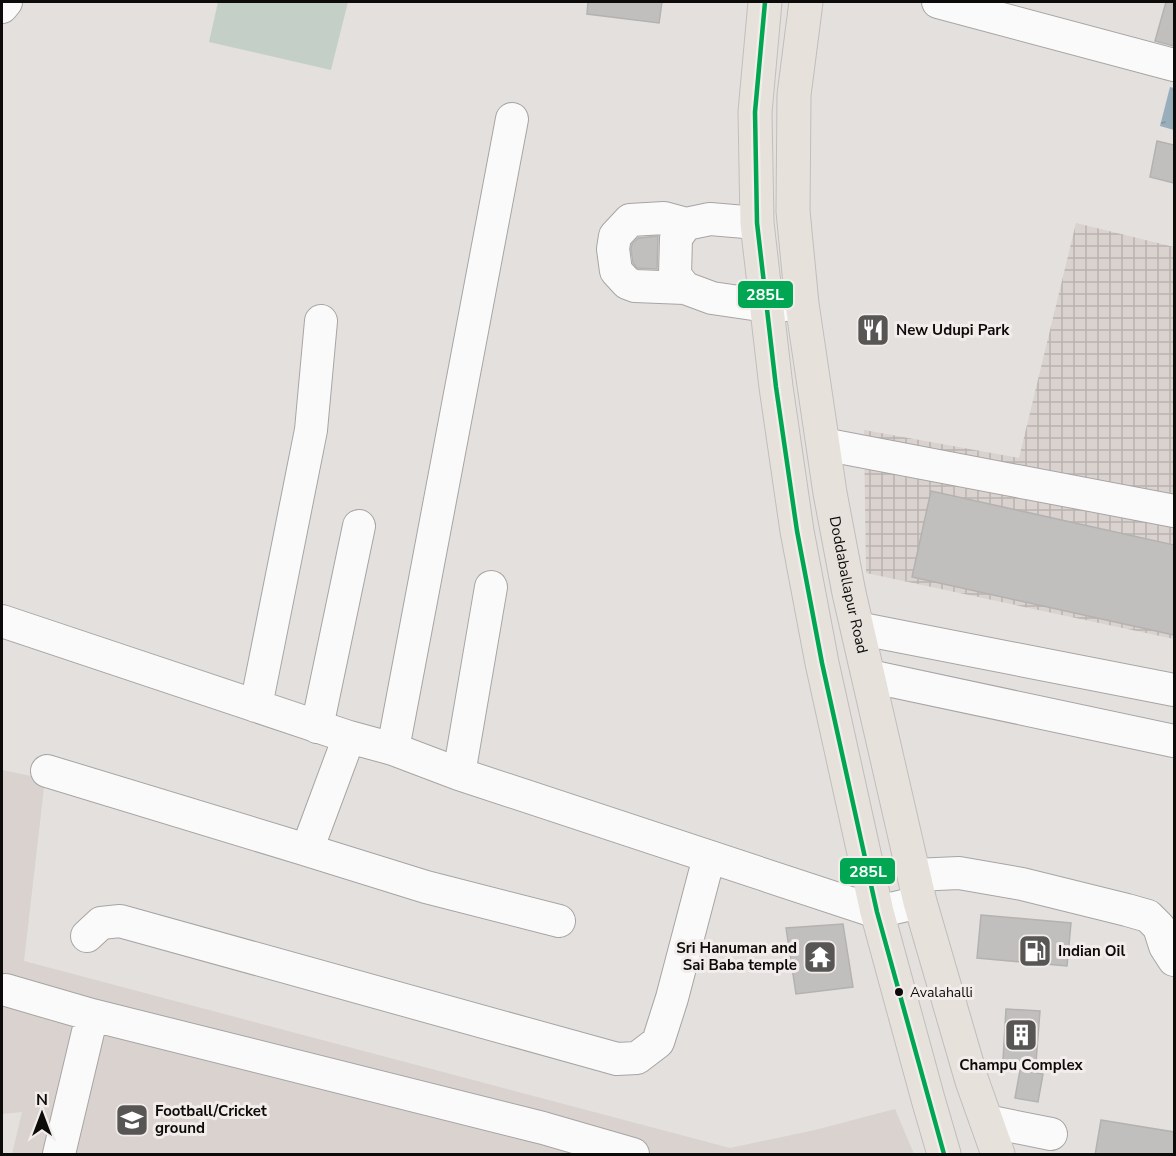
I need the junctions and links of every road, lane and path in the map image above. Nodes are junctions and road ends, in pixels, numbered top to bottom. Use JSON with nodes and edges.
{"nodes":[{"id":1,"x":6,"y":2,"type":"edge"},
{"id":2,"x":765,"y":2,"type":"edge"},
{"id":3,"x":806,"y":2,"type":"edge"},
{"id":4,"x":938,"y":2,"type":"edge"},
{"id":5,"x":2,"y":8,"type":"edge"},
{"id":6,"x":1174,"y":65,"type":"edge"},
{"id":7,"x":512,"y":119,"type":"dead end"},
{"id":8,"x":758,"y":223,"type":"junction"},
{"id":9,"x":686,"y":224,"type":"junction"},
{"id":10,"x":686,"y":288,"type":"junction"},
{"id":11,"x":802,"y":304,"type":"junction"},
{"id":12,"x":767,"y":306,"type":"junction"},
{"id":13,"x":321,"y":321,"type":"dead end"},
{"id":14,"x":823,"y":444,"type":"junction"},
{"id":15,"x":1174,"y":511,"type":"edge"},
{"id":16,"x":359,"y":526,"type":"dead end"},
{"id":17,"x":491,"y":587,"type":"dead end"},
{"id":18,"x":2,"y":621,"type":"edge"},
{"id":19,"x":857,"y":628,"type":"junction"},
{"id":20,"x":869,"y":676,"type":"junction"},
{"id":21,"x":1174,"y":690,"type":"edge"},
{"id":22,"x":256,"y":706,"type":"junction"},
{"id":23,"x":317,"y":727,"type":"junction"},
{"id":24,"x":349,"y":737,"type":"junction"},
{"id":25,"x":1174,"y":741,"type":"edge"},
{"id":26,"x":393,"y":749,"type":"junction"},
{"id":27,"x":47,"y":771,"type":"dead end"},
{"id":28,"x":459,"y":774,"type":"junction"},
{"id":29,"x":307,"y":850,"type":"junction"},
{"id":30,"x":709,"y":857,"type":"junction"},
{"id":31,"x":917,"y":888,"type":"junction"},
{"id":32,"x":877,"y":912,"type":"junction"},
{"id":33,"x":559,"y":921,"type":"dead end"},
{"id":34,"x":87,"y":936,"type":"dead end"},
{"id":35,"x":1174,"y":960,"type":"edge"},
{"id":36,"x":6,"y":990,"type":"dead end"},
{"id":37,"x":92,"y":1015,"type":"junction"},
{"id":38,"x":986,"y":1121,"type":"junction"},
{"id":39,"x":1052,"y":1134,"type":"dead end"},
{"id":40,"x":60,"y":1155,"type":"edge"},
{"id":41,"x":633,"y":1155,"type":"edge"},
{"id":42,"x":944,"y":1155,"type":"edge"},
{"id":43,"x":998,"y":1155,"type":"edge"}],
"edges":[{"from":1,"to":5,"type":"street"},
{"from":2,"to":8,"type":"main road"},
{"from":3,"to":11,"type":"main road","name":"Doddaballapur Road"},
{"from":4,"to":6,"type":"street"},
{"from":7,"to":26,"type":"street"},
{"from":8,"to":9,"type":"street"},
{"from":8,"to":12,"type":"main road"},
{"from":9,"to":10,"type":"street"},
{"from":9,"to":10,"type":"street"},
{"from":10,"to":12,"type":"street"},
{"from":11,"to":12,"type":"street"},
{"from":11,"to":14,"type":"main road","name":"Doddaballapur Road"},
{"from":12,"to":32,"type":"main road"},
{"from":13,"to":22,"type":"street"},
{"from":14,"to":15,"type":"street"},
{"from":14,"to":19,"type":"main road","name":"Doddaballapur Road"},
{"from":16,"to":23,"type":"street"},
{"from":17,"to":28,"type":"street"},
{"from":18,"to":22,"type":"street"},
{"from":19,"to":20,"type":"main road","name":"Doddaballapur Road"},
{"from":19,"to":21,"type":"street"},
{"from":20,"to":25,"type":"street"},
{"from":20,"to":31,"type":"main road","name":"Doddaballapur Road"},
{"from":22,"to":23,"type":"street"},
{"from":23,"to":24,"type":"street"},
{"from":24,"to":26,"type":"street"},
{"from":24,"to":29,"type":"street"},
{"from":26,"to":28,"type":"street"},
{"from":27,"to":29,"type":"street"},
{"from":28,"to":30,"type":"street"},
{"from":29,"to":33,"type":"street"},
{"from":30,"to":32,"type":"street"},
{"from":30,"to":34,"type":"street"},
{"from":31,"to":32,"type":"street"},
{"from":31,"to":35,"type":"street"},
{"from":31,"to":38,"type":"main road","name":"Doddaballapur Road"},
{"from":32,"to":42,"type":"main road"},
{"from":36,"to":37,"type":"street"},
{"from":37,"to":40,"type":"street"},
{"from":37,"to":41,"type":"street"},
{"from":38,"to":39,"type":"street"},
{"from":38,"to":43,"type":"main road","name":"Doddaballapur Road"}]}
